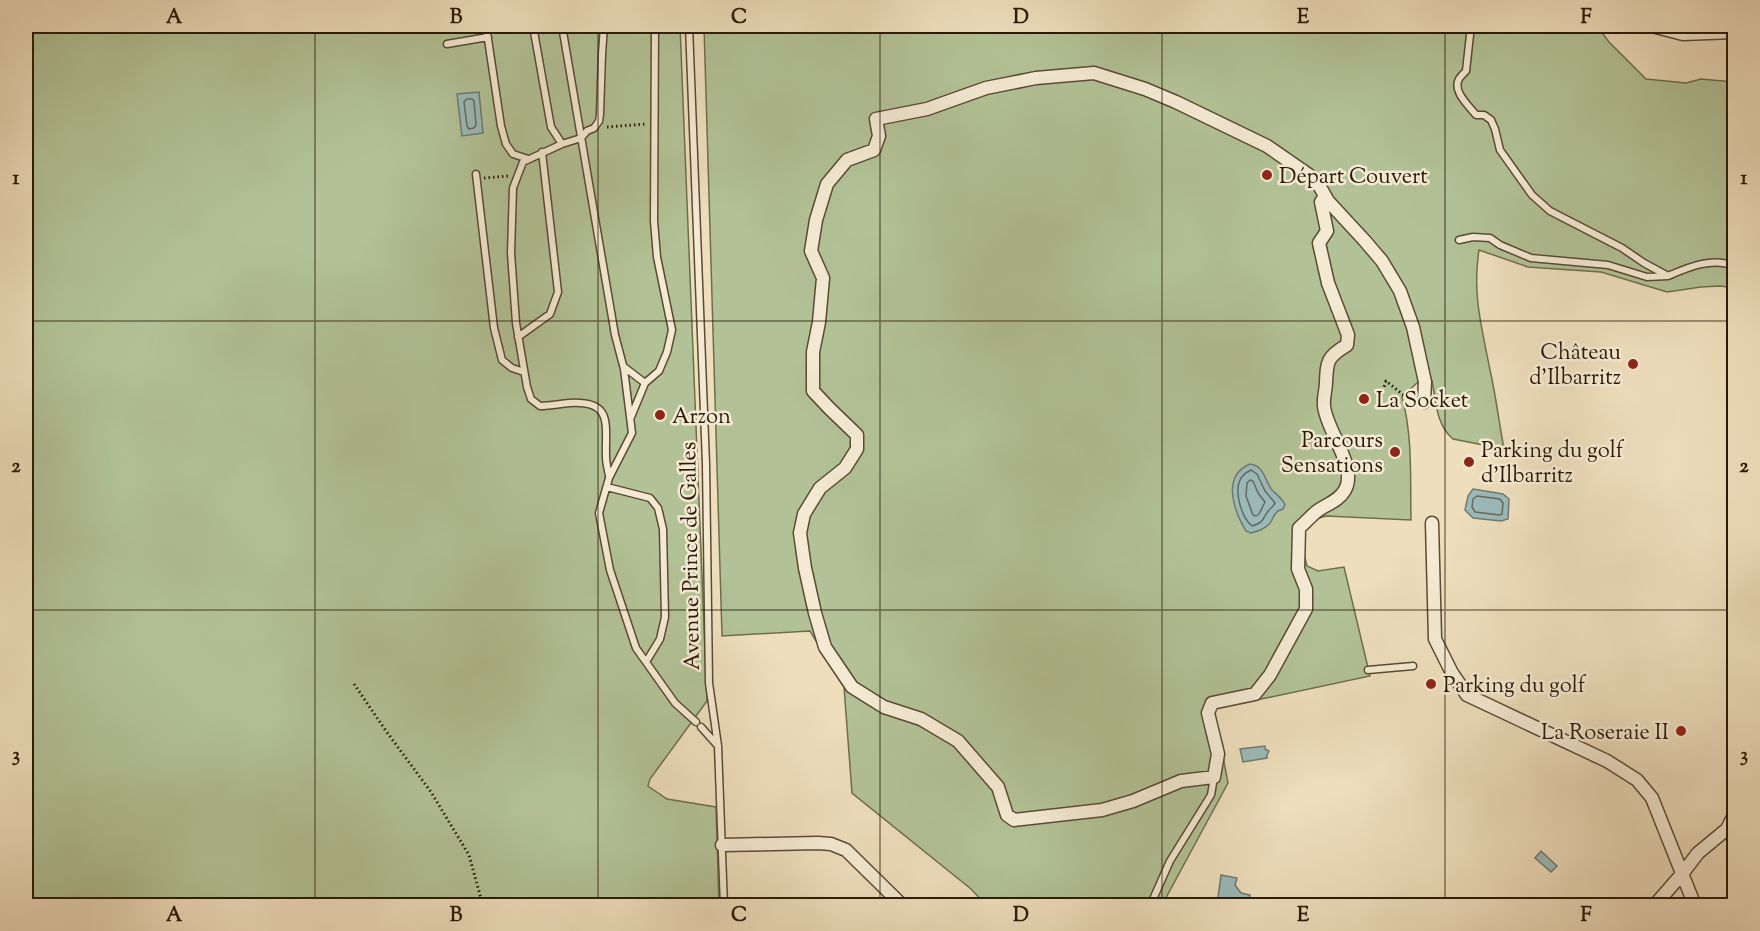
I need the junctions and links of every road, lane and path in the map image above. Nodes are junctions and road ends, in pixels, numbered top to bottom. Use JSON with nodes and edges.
{"nodes":[{"id":1,"x":486,"y":26,"type":"edge"},
{"id":2,"x":533,"y":26,"type":"edge"},
{"id":3,"x":562,"y":26,"type":"edge"},
{"id":4,"x":604,"y":26,"type":"edge"},
{"id":5,"x":655,"y":26,"type":"edge"},
{"id":6,"x":689,"y":26,"type":"edge"},
{"id":7,"x":1471,"y":26,"type":"edge"},
{"id":8,"x":1652,"y":26,"type":"edge"},
{"id":9,"x":1734,"y":32,"type":"edge"},
{"id":10,"x":488,"y":37,"type":"junction"},
{"id":11,"x":447,"y":44,"type":"dead end"},
{"id":12,"x":654,"y":123,"type":"junction"},
{"id":13,"x":594,"y":128,"type":"junction"},
{"id":14,"x":581,"y":138,"type":"junction"},
{"id":15,"x":562,"y":144,"type":"junction"},
{"id":16,"x":542,"y":152,"type":"junction"},
{"id":17,"x":528,"y":159,"type":"junction"},
{"id":18,"x":518,"y":175,"type":"junction"},
{"id":19,"x":476,"y":176,"type":"joint"},
{"id":20,"x":1325,"y":196,"type":"junction"},
{"id":21,"x":1459,"y":240,"type":"dead end"},
{"id":22,"x":1734,"y":266,"type":"edge"},
{"id":23,"x":1668,"y":276,"type":"junction"},
{"id":24,"x":518,"y":337,"type":"junction"},
{"id":25,"x":623,"y":366,"type":"junction"},
{"id":26,"x":525,"y":372,"type":"junction"},
{"id":27,"x":645,"y":383,"type":"junction"},
{"id":28,"x":1406,"y":398,"type":"dead end"},
{"id":29,"x":1424,"y":402,"type":"dead end"},
{"id":30,"x":1377,"y":408,"type":"dead end"},
{"id":31,"x":630,"y":418,"type":"junction"},
{"id":32,"x":609,"y":478,"type":"junction"},
{"id":33,"x":607,"y":487,"type":"junction"},
{"id":34,"x":1432,"y":523,"type":"dead end"},
{"id":35,"x":646,"y":662,"type":"junction"},
{"id":36,"x":1413,"y":666,"type":"dead end"},
{"id":37,"x":1368,"y":670,"type":"dead end"},
{"id":38,"x":354,"y":684,"type":"dead end"},
{"id":39,"x":718,"y":746,"type":"junction"},
{"id":40,"x":1214,"y":777,"type":"junction"},
{"id":41,"x":1734,"y":815,"type":"edge"},
{"id":42,"x":722,"y":845,"type":"junction"},
{"id":43,"x":1682,"y":874,"type":"junction"},
{"id":44,"x":483,"y":906,"type":"edge"},
{"id":45,"x":724,"y":906,"type":"edge"},
{"id":46,"x":903,"y":906,"type":"edge"},
{"id":47,"x":1150,"y":906,"type":"edge"},
{"id":48,"x":1654,"y":906,"type":"edge"},
{"id":49,"x":1695,"y":906,"type":"edge"}],
"edges":[{"from":1,"to":10,"type":"lane"},
{"from":2,"to":15,"type":"lane"},
{"from":3,"to":14,"type":"lane"},
{"from":4,"to":13,"type":"lane"},
{"from":5,"to":12,"type":"lane"},
{"from":6,"to":39,"type":"lane","name":"Avenue Prince de Galles"},
{"from":7,"to":23,"type":"lane"},
{"from":8,"to":9,"type":"street"},
{"from":10,"to":11,"type":"lane"},
{"from":10,"to":17,"type":"lane"},
{"from":12,"to":13,"type":"path"},
{"from":12,"to":27,"type":"lane"},
{"from":13,"to":14,"type":"lane"},
{"from":14,"to":15,"type":"lane"},
{"from":14,"to":25,"type":"lane"},
{"from":15,"to":16,"type":"lane"},
{"from":16,"to":17,"type":"lane"},
{"from":16,"to":24,"type":"lane"},
{"from":17,"to":18,"type":"lane"},
{"from":18,"to":19,"type":"path"},
{"from":18,"to":24,"type":"lane"},
{"from":19,"to":26,"type":"lane"},
{"from":20,"to":29,"type":"street"},
{"from":20,"to":40,"type":"street"},
{"from":20,"to":40,"type":"street"},
{"from":21,"to":23,"type":"lane"},
{"from":22,"to":23,"type":"lane"},
{"from":24,"to":26,"type":"lane"},
{"from":25,"to":27,"type":"lane"},
{"from":25,"to":31,"type":"lane"},
{"from":26,"to":32,"type":"lane"},
{"from":27,"to":31,"type":"lane"},
{"from":28,"to":30,"type":"path"},
{"from":31,"to":32,"type":"lane"},
{"from":32,"to":33,"type":"lane"},
{"from":33,"to":35,"type":"lane"},
{"from":33,"to":35,"type":"lane"},
{"from":34,"to":43,"type":"street"},
{"from":35,"to":39,"type":"lane"},
{"from":36,"to":37,"type":"lane"},
{"from":38,"to":44,"type":"path"},
{"from":39,"to":42,"type":"lane","name":"Avenue Prince de Galles"},
{"from":40,"to":47,"type":"lane"},
{"from":41,"to":43,"type":"street"},
{"from":42,"to":45,"type":"lane","name":"Avenue Prince de Galles"},
{"from":42,"to":46,"type":"street"},
{"from":43,"to":48,"type":"street"},
{"from":43,"to":49,"type":"street"}]}
